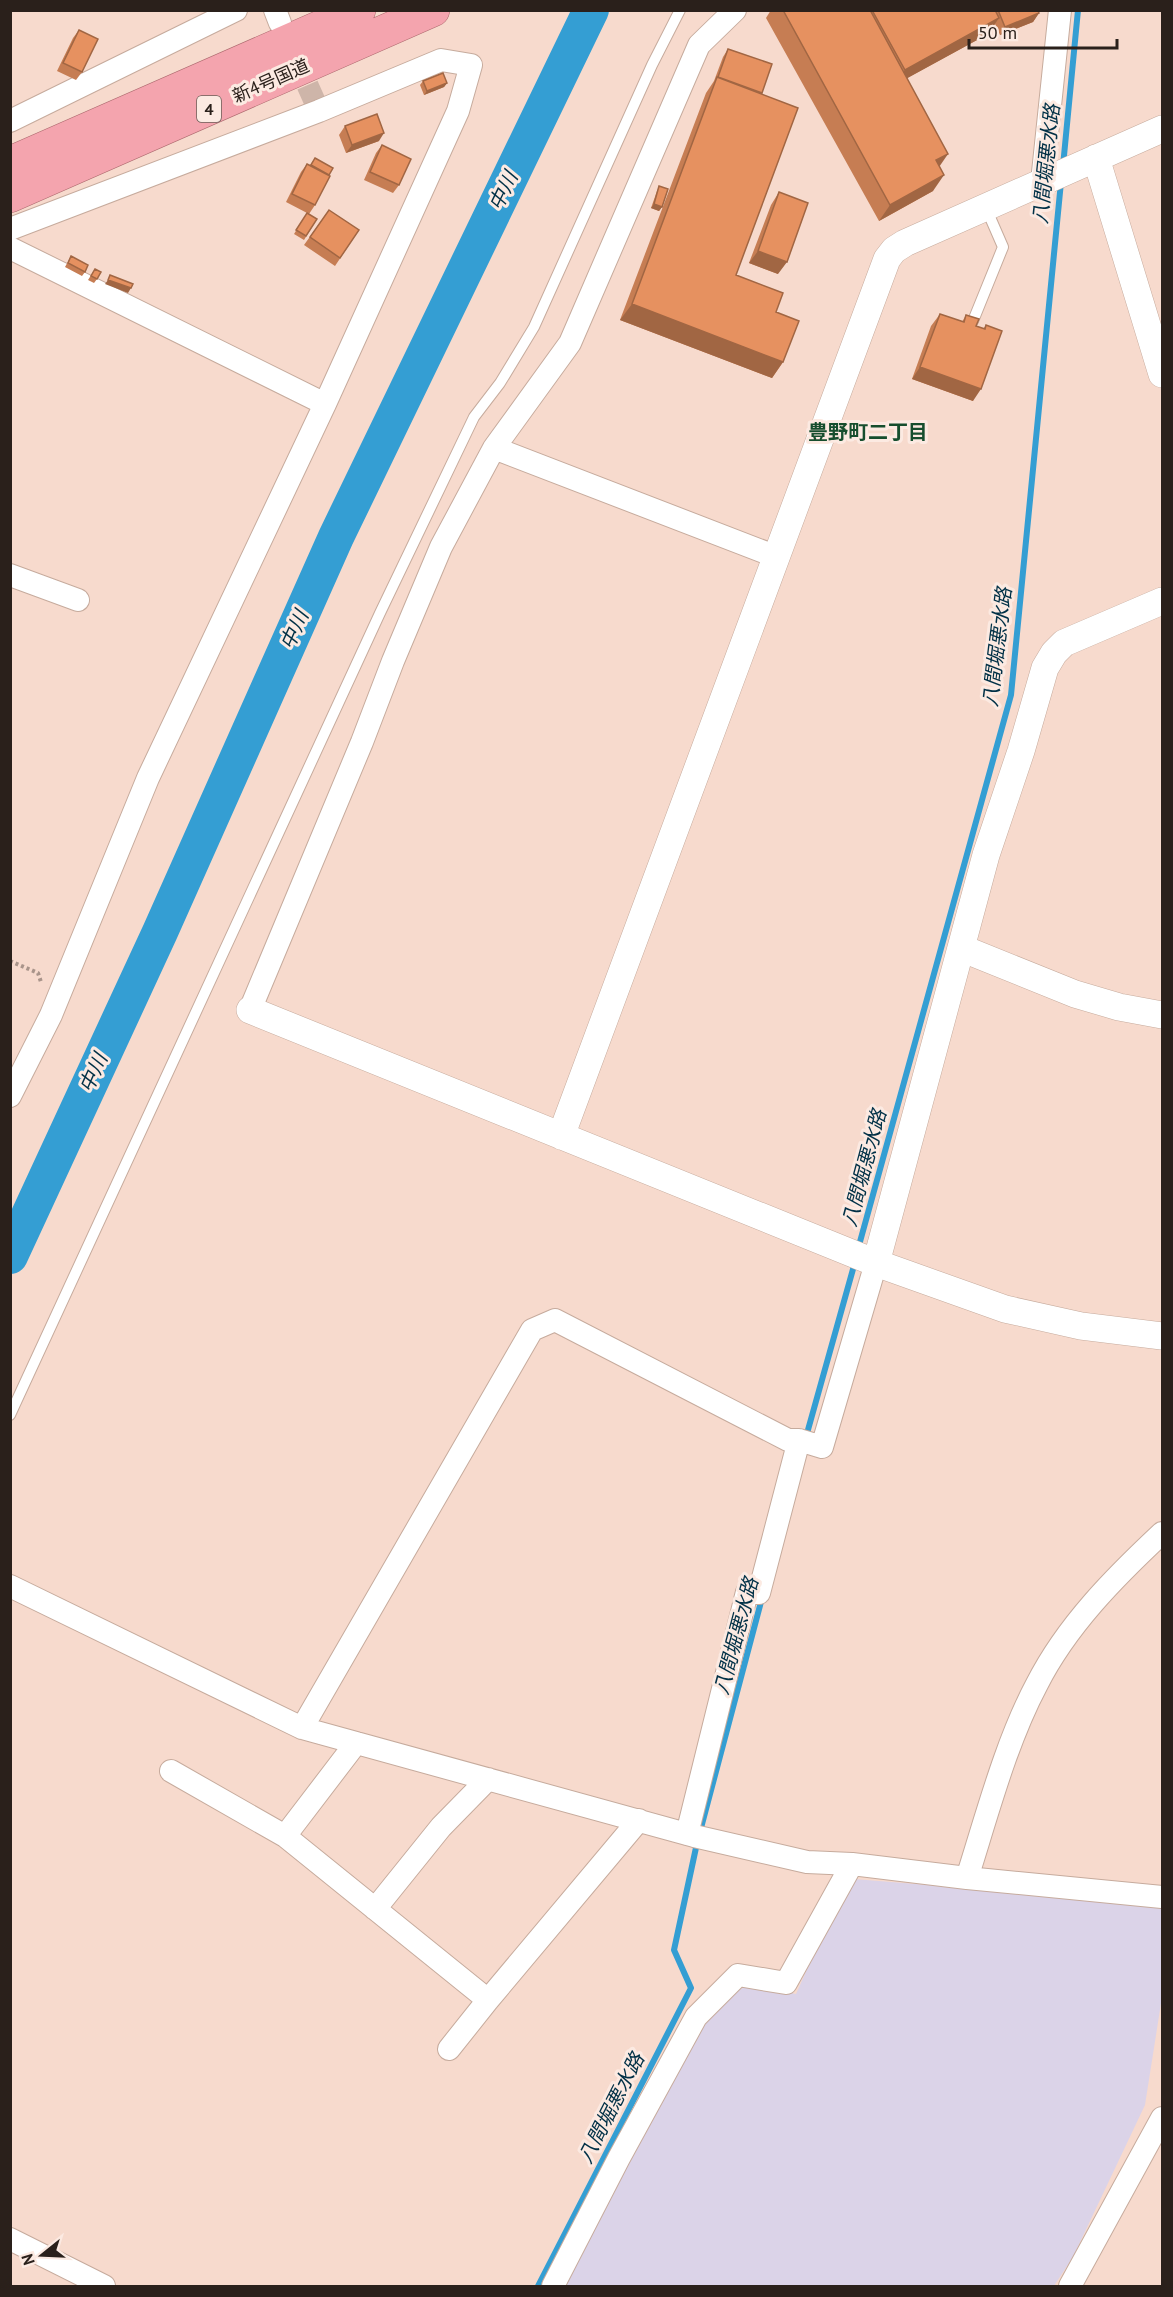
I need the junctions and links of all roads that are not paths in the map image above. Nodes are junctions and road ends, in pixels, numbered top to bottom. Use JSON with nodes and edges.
{"nodes":[{"id":1,"x":236,"y":10,"type":"edge"},
{"id":2,"x":359,"y":10,"type":"edge"},
{"id":3,"x":680,"y":10,"type":"edge"},
{"id":4,"x":735,"y":10,"type":"edge"},
{"id":5,"x":1060,"y":10,"type":"edge"},
{"id":6,"x":420,"y":16,"type":"edge"},
{"id":7,"x":10,"y":121,"type":"edge"},
{"id":8,"x":1162,"y":129,"type":"edge"},
{"id":9,"x":10,"y":163,"type":"edge"},
{"id":10,"x":1086,"y":163,"type":"junction"},
{"id":11,"x":1045,"y":180,"type":"junction"},
{"id":12,"x":10,"y":196,"type":"edge"},
{"id":13,"x":985,"y":207,"type":"junction"},
{"id":14,"x":10,"y":229,"type":"edge"},
{"id":15,"x":10,"y":248,"type":"edge"},
{"id":16,"x":972,"y":321,"type":"edge"},
{"id":17,"x":1162,"y":374,"type":"edge"},
{"id":18,"x":325,"y":404,"type":"junction"},
{"id":19,"x":494,"y":448,"type":"junction"},
{"id":20,"x":777,"y":557,"type":"junction"},
{"id":21,"x":10,"y":575,"type":"edge"},
{"id":22,"x":78,"y":600,"type":"dead end"},
{"id":23,"x":1162,"y":601,"type":"edge"},
{"id":24,"x":960,"y":948,"type":"junction"},
{"id":25,"x":250,"y":1010,"type":"joint"},
{"id":26,"x":1162,"y":1015,"type":"edge"},
{"id":27,"x":10,"y":1096,"type":"edge"},
{"id":28,"x":561,"y":1136,"type":"junction"},
{"id":29,"x":872,"y":1262,"type":"junction"},
{"id":30,"x":1162,"y":1336,"type":"edge"},
{"id":31,"x":10,"y":1415,"type":"edge"},
{"id":32,"x":806,"y":1442,"type":"junction"},
{"id":33,"x":1162,"y":1533,"type":"edge"},
{"id":34,"x":10,"y":1586,"type":"edge"},
{"id":35,"x":302,"y":1728,"type":"junction"},
{"id":36,"x":356,"y":1743,"type":"junction"},
{"id":37,"x":171,"y":1771,"type":"dead end"},
{"id":38,"x":488,"y":1779,"type":"junction"},
{"id":39,"x":639,"y":1820,"type":"junction"},
{"id":40,"x":285,"y":1836,"type":"junction"},
{"id":41,"x":698,"y":1836,"type":"junction"},
{"id":42,"x":852,"y":1864,"type":"junction"},
{"id":43,"x":967,"y":1878,"type":"junction"},
{"id":44,"x":1162,"y":1897,"type":"edge"},
{"id":45,"x":375,"y":1909,"type":"junction"},
{"id":46,"x":488,"y":2000,"type":"junction"},
{"id":47,"x":449,"y":2049,"type":"dead end"},
{"id":48,"x":1162,"y":2118,"type":"edge"},
{"id":49,"x":10,"y":2239,"type":"edge"},
{"id":50,"x":104,"y":2286,"type":"edge"},
{"id":51,"x":553,"y":2286,"type":"edge"},
{"id":52,"x":1071,"y":2286,"type":"edge"}],
"edges":[{"from":1,"to":7,"type":"street"},
{"from":2,"to":9,"type":"highway","name":"新4号国道","number":"4"},
{"from":3,"to":31,"type":"lane"},
{"from":4,"to":19,"type":"street"},
{"from":5,"to":11,"type":"street"},
{"from":6,"to":12,"type":"highway","name":"新4号国道","number":"4"},
{"from":8,"to":10,"type":"street"},
{"from":10,"to":11,"type":"street"},
{"from":10,"to":17,"type":"street"},
{"from":11,"to":13,"type":"street"},
{"from":13,"to":16,"type":"lane"},
{"from":13,"to":20,"type":"street"},
{"from":14,"to":18,"type":"street"},
{"from":15,"to":18,"type":"street"},
{"from":18,"to":27,"type":"street"},
{"from":19,"to":20,"type":"street"},
{"from":19,"to":25,"type":"street"},
{"from":20,"to":28,"type":"street"},
{"from":21,"to":22,"type":"street"},
{"from":23,"to":24,"type":"street"},
{"from":24,"to":26,"type":"street"},
{"from":24,"to":29,"type":"street"},
{"from":25,"to":28,"type":"street"},
{"from":28,"to":29,"type":"street"},
{"from":29,"to":30,"type":"street"},
{"from":29,"to":32,"type":"street"},
{"from":32,"to":35,"type":"street"},
{"from":32,"to":41,"type":"street"},
{"from":33,"to":43,"type":"street"},
{"from":34,"to":35,"type":"street"},
{"from":35,"to":36,"type":"street"},
{"from":36,"to":38,"type":"street"},
{"from":36,"to":40,"type":"street"},
{"from":37,"to":40,"type":"street"},
{"from":38,"to":39,"type":"street"},
{"from":38,"to":45,"type":"street"},
{"from":39,"to":41,"type":"street"},
{"from":39,"to":46,"type":"street"},
{"from":40,"to":45,"type":"street"},
{"from":41,"to":42,"type":"street"},
{"from":42,"to":43,"type":"street"},
{"from":42,"to":51,"type":"street"},
{"from":43,"to":44,"type":"street"},
{"from":45,"to":46,"type":"street"},
{"from":46,"to":47,"type":"street"},
{"from":48,"to":52,"type":"street"},
{"from":49,"to":50,"type":"street"}]}
